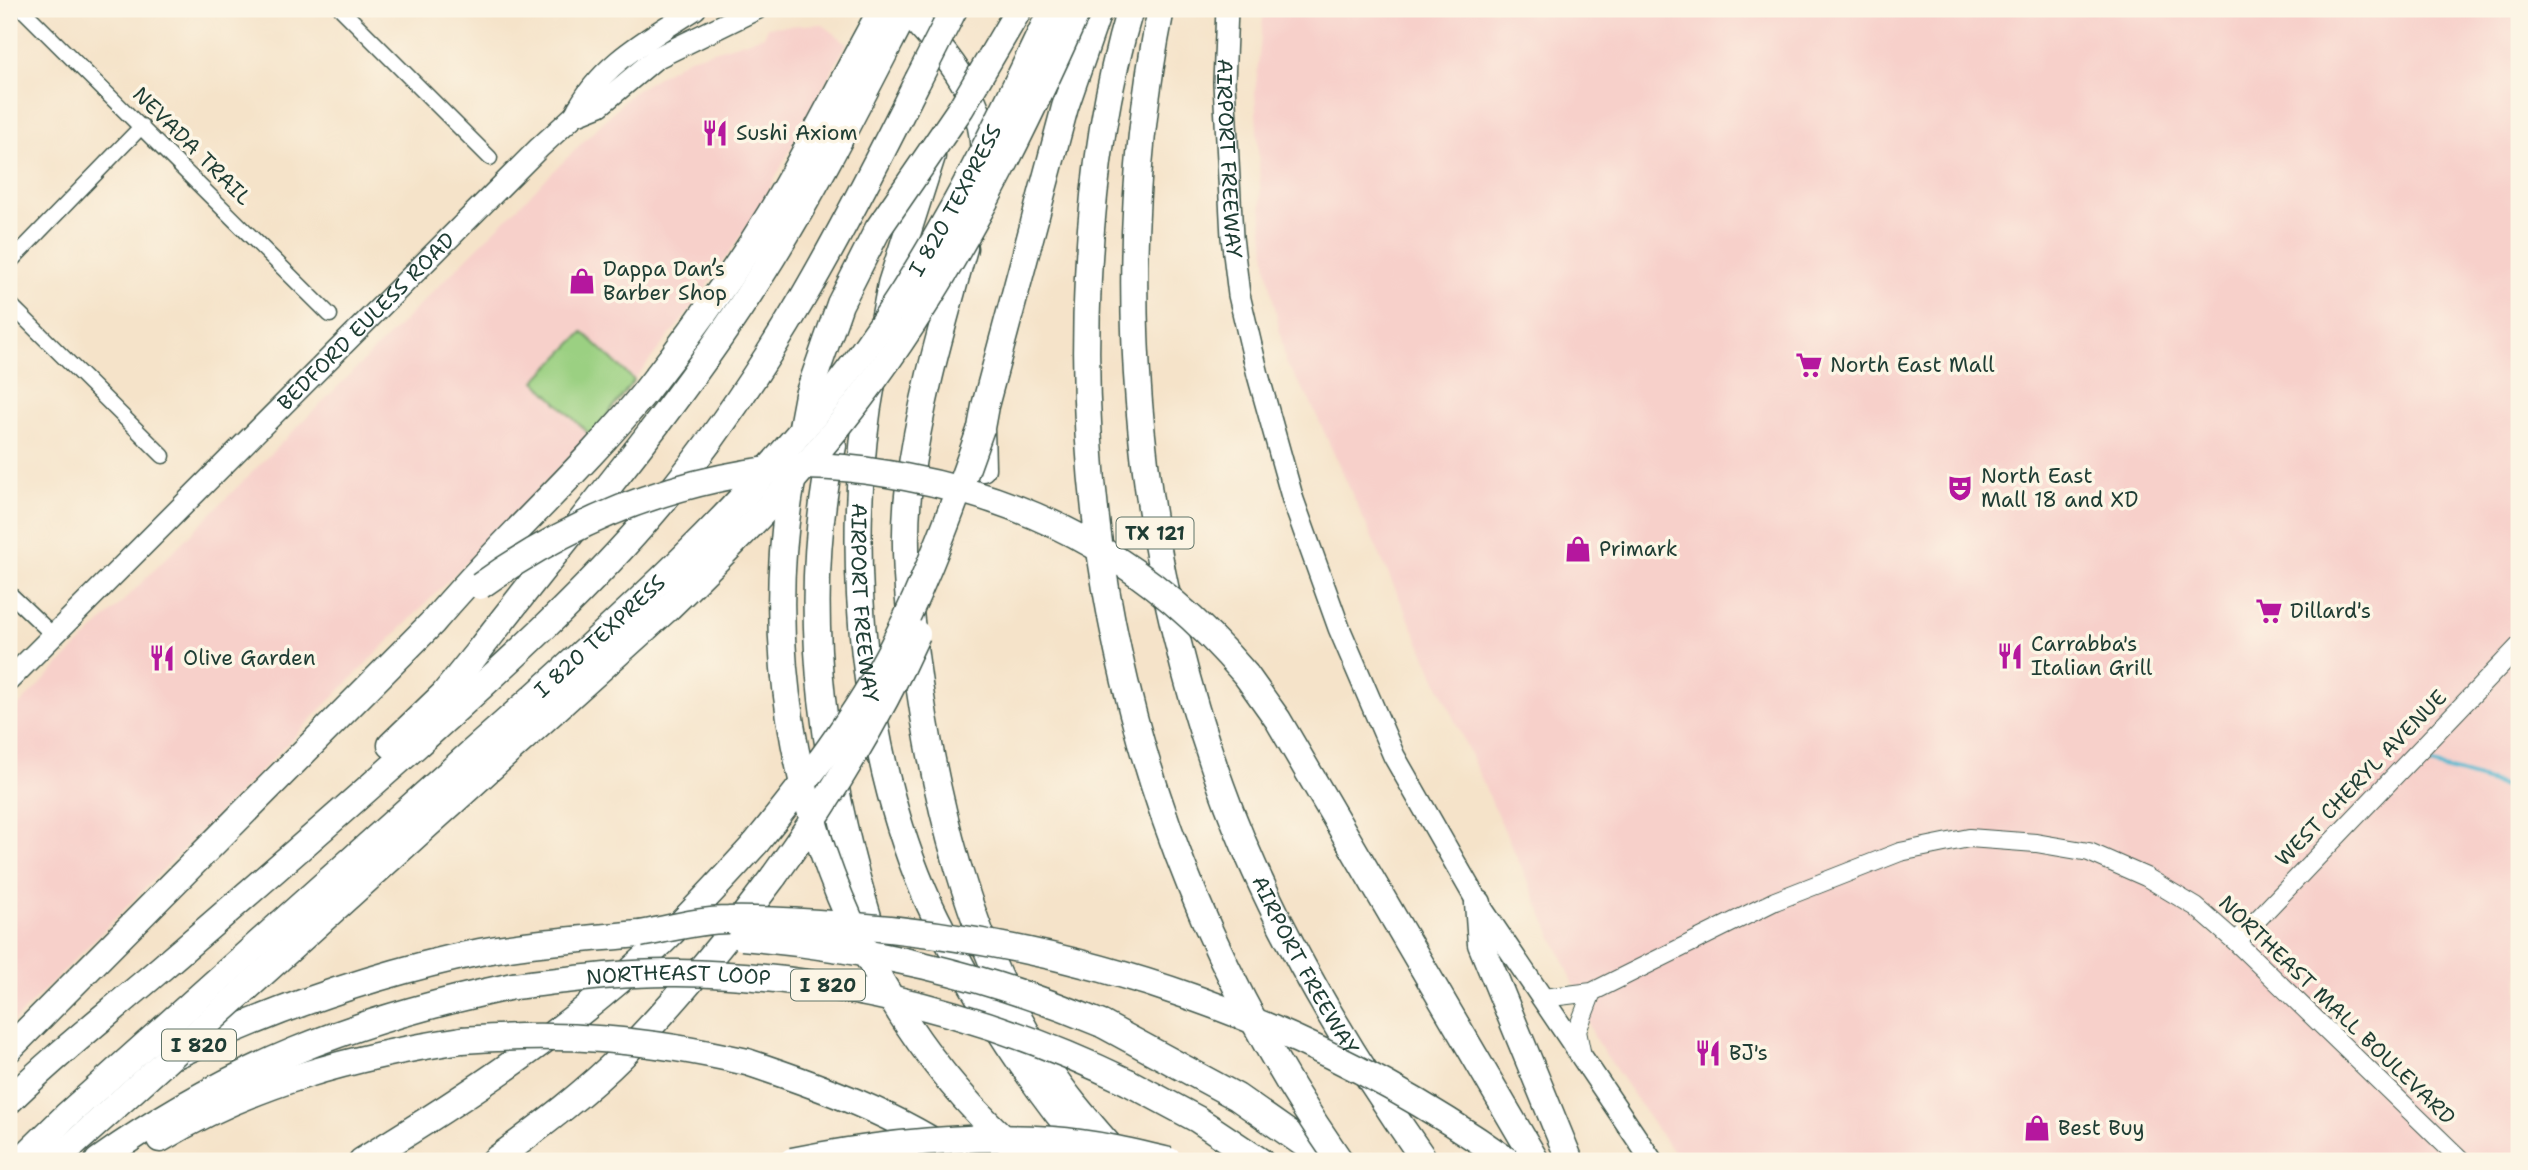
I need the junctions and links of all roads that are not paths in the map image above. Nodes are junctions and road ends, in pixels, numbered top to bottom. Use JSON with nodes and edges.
{"nodes":[{"id":1,"x":22,"y":9,"type":"edge"},
{"id":2,"x":341,"y":9,"type":"edge"},
{"id":3,"x":756,"y":9,"type":"edge"},
{"id":4,"x":900,"y":9,"type":"edge"},
{"id":5,"x":954,"y":9,"type":"edge"},
{"id":6,"x":999,"y":9,"type":"edge"},
{"id":7,"x":1019,"y":9,"type":"edge"},
{"id":8,"x":1052,"y":9,"type":"edge"},
{"id":9,"x":1078,"y":9,"type":"edge"},
{"id":10,"x":1100,"y":9,"type":"edge"},
{"id":11,"x":1130,"y":9,"type":"edge"},
{"id":12,"x":1161,"y":9,"type":"edge"},
{"id":13,"x":1227,"y":9,"type":"edge"},
{"id":14,"x":686,"y":11,"type":"edge"},
{"id":15,"x":698,"y":36,"type":"junction"},
{"id":16,"x":575,"y":115,"type":"junction"},
{"id":17,"x":142,"y":126,"type":"junction"},
{"id":18,"x":490,"y":158,"type":"dead end"},
{"id":19,"x":9,"y":263,"type":"edge"},
{"id":20,"x":891,"y":284,"type":"junction"},
{"id":21,"x":9,"y":303,"type":"edge"},
{"id":22,"x":330,"y":315,"type":"dead end"},
{"id":23,"x":981,"y":428,"type":"junction"},
{"id":24,"x":163,"y":456,"type":"dead end"},
{"id":25,"x":9,"y":593,"type":"edge"},
{"id":26,"x":433,"y":622,"type":"junction"},
{"id":27,"x":52,"y":635,"type":"junction"},
{"id":28,"x":2519,"y":646,"type":"edge"},
{"id":29,"x":9,"y":680,"type":"edge"},
{"id":30,"x":327,"y":824,"type":"junction"},
{"id":31,"x":1478,"y":903,"type":"junction"},
{"id":32,"x":639,"y":934,"type":"junction"},
{"id":33,"x":2236,"y":942,"type":"junction"},
{"id":34,"x":1592,"y":992,"type":"junction"},
{"id":35,"x":1542,"y":998,"type":"junction"},
{"id":36,"x":9,"y":1049,"type":"edge"},
{"id":37,"x":1583,"y":1058,"type":"junction"},
{"id":38,"x":9,"y":1101,"type":"edge"},
{"id":39,"x":9,"y":1153,"type":"edge"},
{"id":40,"x":20,"y":1161,"type":"edge"},
{"id":41,"x":55,"y":1161,"type":"edge"},
{"id":42,"x":98,"y":1161,"type":"edge"},
{"id":43,"x":120,"y":1161,"type":"edge"},
{"id":44,"x":362,"y":1161,"type":"edge"},
{"id":45,"x":494,"y":1161,"type":"edge"},
{"id":46,"x":792,"y":1161,"type":"edge"},
{"id":47,"x":964,"y":1161,"type":"edge"},
{"id":48,"x":1015,"y":1161,"type":"edge"},
{"id":49,"x":1029,"y":1161,"type":"edge"},
{"id":50,"x":1096,"y":1161,"type":"edge"},
{"id":51,"x":1122,"y":1161,"type":"edge"},
{"id":52,"x":1169,"y":1161,"type":"edge"},
{"id":53,"x":1260,"y":1161,"type":"edge"},
{"id":54,"x":1328,"y":1161,"type":"edge"},
{"id":55,"x":1340,"y":1161,"type":"edge"},
{"id":56,"x":1425,"y":1161,"type":"edge"},
{"id":57,"x":1508,"y":1161,"type":"edge"},
{"id":58,"x":1536,"y":1161,"type":"edge"},
{"id":59,"x":1570,"y":1161,"type":"edge"},
{"id":60,"x":1652,"y":1161,"type":"edge"},
{"id":61,"x":2462,"y":1161,"type":"edge"}],
"edges":[{"from":1,"to":17,"type":"street","name":"NEVADA TRAIL"},
{"from":2,"to":18,"type":"street"},
{"from":3,"to":15,"type":"main road","name":"BEDFORD EULESS ROAD"},
{"from":4,"to":26,"type":"highway"},
{"from":4,"to":30,"type":"highway"},
{"from":4,"to":51,"type":"highway"},
{"from":5,"to":30,"type":"highway","bridge":true},
{"from":6,"to":20,"type":"highway","name":"AIRPORT FREEWAY"},
{"from":7,"to":49,"type":"highway","bridge":true},
{"from":8,"to":40,"type":"highway","name":"I 820 TEXPRESS","bridge":true},
{"from":9,"to":41,"type":"highway","name":"I 820 TEXPRESS","bridge":true},
{"from":10,"to":23,"type":"highway"},
{"from":11,"to":55,"type":"highway","bridge":true},
{"from":12,"to":56,"type":"highway","name":"AIRPORT FREEWAY","number":"TX 121"},
{"from":13,"to":31,"type":"main road","name":"AIRPORT FREEWAY"},
{"from":14,"to":15,"type":"main road"},
{"from":14,"to":16,"type":"main road"},
{"from":15,"to":16,"type":"main road","name":"BEDFORD EULESS ROAD"},
{"from":16,"to":27,"type":"main road","name":"BEDFORD EULESS ROAD"},
{"from":17,"to":19,"type":"street"},
{"from":17,"to":22,"type":"street","name":"NEVADA TRAIL"},
{"from":20,"to":48,"type":"highway"},
{"from":20,"to":50,"type":"highway","name":"AIRPORT FREEWAY"},
{"from":21,"to":24,"type":"street"},
{"from":23,"to":44,"type":"highway","bridge":true},
{"from":23,"to":45,"type":"highway","bridge":true},
{"from":25,"to":27,"type":"street"},
{"from":26,"to":36,"type":"highway"},
{"from":26,"to":58,"type":"highway","bridge":true},
{"from":27,"to":29,"type":"main road","name":"BEDFORD EULESS ROAD"},
{"from":28,"to":33,"type":"street","name":"WEST CHERYL AVENUE"},
{"from":30,"to":38,"type":"highway"},
{"from":31,"to":35,"type":"main road","name":"AIRPORT FREEWAY"},
{"from":31,"to":59,"type":"highway"},
{"from":32,"to":39,"type":"highway","number":"I 820"},
{"from":32,"to":54,"type":"highway","number":"I 820","bridge":true},
{"from":32,"to":57,"type":"highway","bridge":true},
{"from":33,"to":34,"type":"street","name":"NORTHEAST MALL BOULEVARD"},
{"from":33,"to":61,"type":"street","name":"NORTHEAST MALL BOULEVARD"},
{"from":34,"to":35,"type":"street","name":"NORTHEAST MALL BOULEVARD"},
{"from":34,"to":37,"type":"street"},
{"from":35,"to":37,"type":"main road","name":"AIRPORT FREEWAY"},
{"from":37,"to":60,"type":"main road","name":"AIRPORT FREEWAY"},
{"from":42,"to":53,"type":"highway","name":"NORTHEAST LOOP","number":"I 820","bridge":true},
{"from":43,"to":47,"type":"highway","bridge":true},
{"from":46,"to":52,"type":"highway","bridge":true}]}
